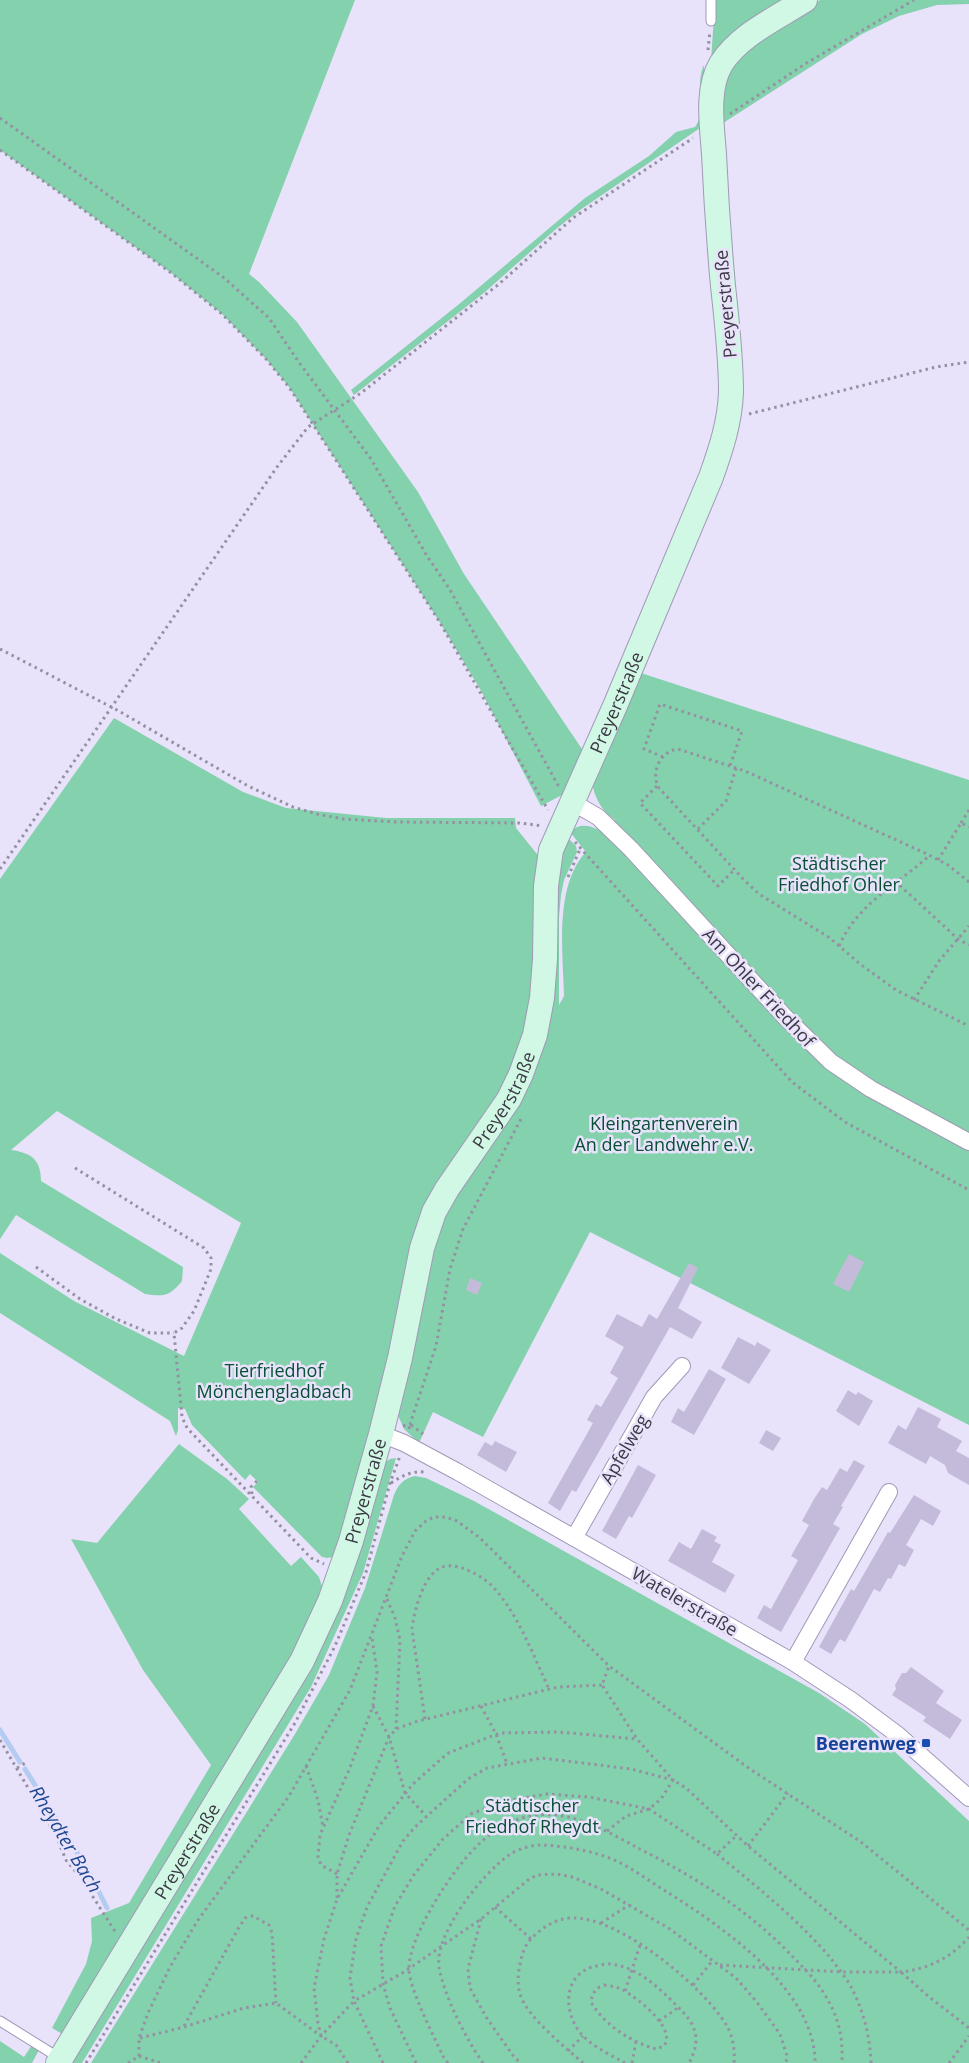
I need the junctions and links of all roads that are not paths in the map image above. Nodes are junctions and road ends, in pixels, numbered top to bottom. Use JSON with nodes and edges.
{"nodes":[{"id":1,"x":711,"y":0,"type":"edge"},
{"id":2,"x":805,"y":0,"type":"edge"},
{"id":3,"x":710,"y":21,"type":"dead end"},
{"id":4,"x":572,"y":802,"type":"junction"},
{"id":5,"x":969,"y":1142,"type":"edge"},
{"id":6,"x":682,"y":1366,"type":"dead end"},
{"id":7,"x":382,"y":1434,"type":"junction"},
{"id":8,"x":889,"y":1492,"type":"dead end"},
{"id":9,"x":574,"y":1538,"type":"junction"},
{"id":10,"x":793,"y":1662,"type":"junction"},
{"id":11,"x":969,"y":1798,"type":"edge"},
{"id":12,"x":0,"y":2021,"type":"edge"},
{"id":13,"x":60,"y":2061,"type":"edge"}],
"edges":[{"from":1,"to":3,"type":"lane"},
{"from":2,"to":4,"type":"main road","name":"Preyerstraße"},
{"from":4,"to":5,"type":"street","name":"Am Ohler Friedhof"},
{"from":4,"to":7,"type":"main road","name":"Preyerstraße"},
{"from":6,"to":9,"type":"street","name":"Apfelweg"},
{"from":7,"to":9,"type":"street","name":"Watelerstraße"},
{"from":7,"to":13,"type":"main road","name":"Preyerstraße"},
{"from":8,"to":10,"type":"street"},
{"from":9,"to":10,"type":"street","name":"Watelerstraße"},
{"from":10,"to":11,"type":"street","name":"Watelerstraße"},
{"from":12,"to":13,"type":"lane"}]}
